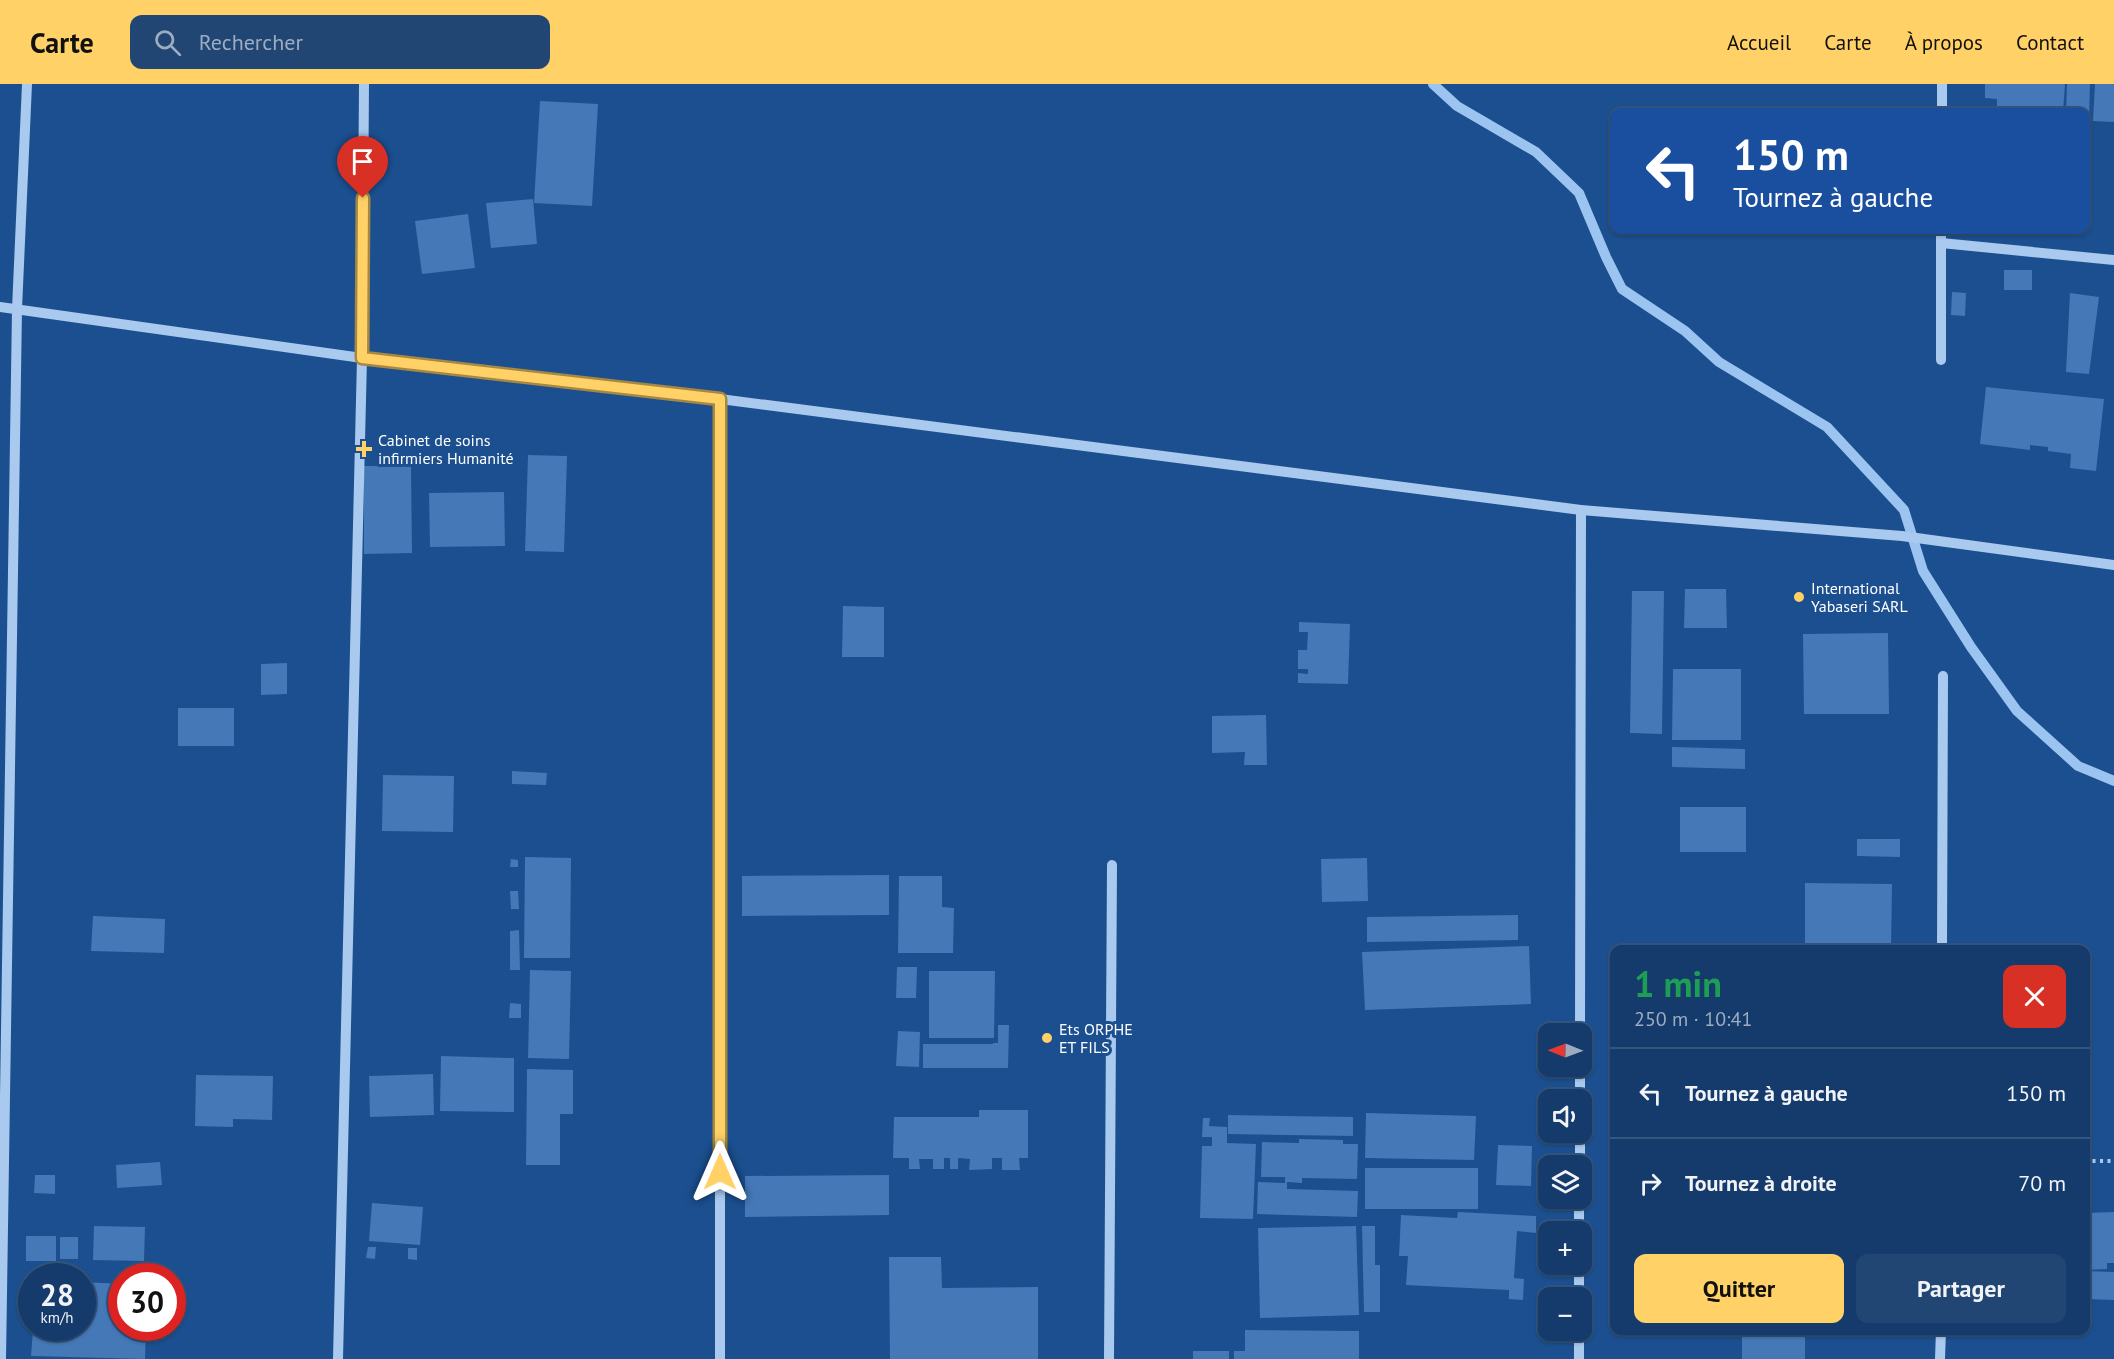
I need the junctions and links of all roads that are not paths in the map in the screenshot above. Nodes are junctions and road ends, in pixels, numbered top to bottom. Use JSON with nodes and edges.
{"nodes":[{"id":1,"x":27,"y":84,"type":"edge"},
{"id":2,"x":364,"y":84,"type":"edge"},
{"id":3,"x":1942,"y":84,"type":"edge"},
{"id":4,"x":1942,"y":108,"type":"edge"},
{"id":5,"x":1941,"y":234,"type":"edge"},
{"id":6,"x":1941,"y":243,"type":"junction"},
{"id":7,"x":2114,"y":260,"type":"edge"},
{"id":8,"x":0,"y":307,"type":"edge"},
{"id":9,"x":17,"y":309,"type":"junction"},
{"id":10,"x":362,"y":358,"type":"junction"},
{"id":11,"x":1941,"y":360,"type":"dead end"},
{"id":12,"x":720,"y":399,"type":"junction"},
{"id":13,"x":1581,"y":510,"type":"junction"},
{"id":14,"x":2114,"y":565,"type":"edge"},
{"id":15,"x":1943,"y":676,"type":"dead end"},
{"id":16,"x":1112,"y":865,"type":"dead end"},
{"id":17,"x":1942,"y":945,"type":"edge"},
{"id":18,"x":1580,"y":1023,"type":"edge"},
{"id":19,"x":1941,"y":1335,"type":"edge"},
{"id":20,"x":1579,"y":1341,"type":"edge"},
{"id":21,"x":1,"y":1359,"type":"edge"},
{"id":22,"x":338,"y":1359,"type":"edge"},
{"id":23,"x":720,"y":1359,"type":"edge"},
{"id":24,"x":1109,"y":1359,"type":"edge"},
{"id":25,"x":1579,"y":1359,"type":"edge"},
{"id":26,"x":1941,"y":1359,"type":"edge"}],
"edges":[{"from":1,"to":9,"type":"street"},
{"from":2,"to":10,"type":"street"},
{"from":3,"to":4,"type":"street"},
{"from":5,"to":6,"type":"street"},
{"from":6,"to":7,"type":"street"},
{"from":6,"to":11,"type":"street"},
{"from":8,"to":9,"type":"street"},
{"from":9,"to":10,"type":"street"},
{"from":9,"to":21,"type":"street"},
{"from":10,"to":12,"type":"street"},
{"from":10,"to":22,"type":"street"},
{"from":12,"to":13,"type":"street"},
{"from":12,"to":23,"type":"street"},
{"from":13,"to":14,"type":"street"},
{"from":13,"to":18,"type":"street"},
{"from":15,"to":17,"type":"street"},
{"from":16,"to":24,"type":"street"},
{"from":19,"to":26,"type":"street"},
{"from":20,"to":25,"type":"street"}]}
